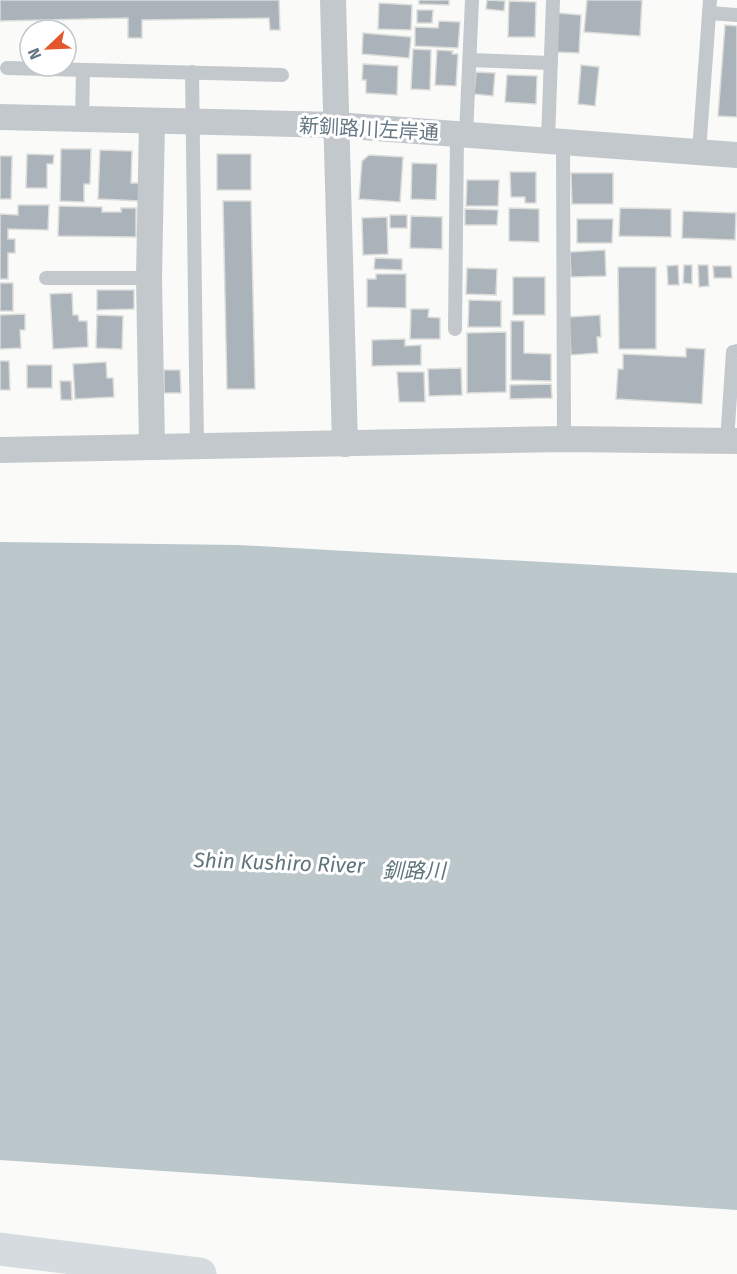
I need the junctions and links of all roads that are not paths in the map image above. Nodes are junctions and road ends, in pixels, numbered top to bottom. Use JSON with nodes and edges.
{"nodes":[{"id":1,"x":333,"y":0,"type":"edge"},
{"id":2,"x":472,"y":0,"type":"edge"},
{"id":3,"x":553,"y":0,"type":"edge"},
{"id":4,"x":710,"y":6,"type":"edge"},
{"id":5,"x":737,"y":15,"type":"edge"},
{"id":6,"x":470,"y":60,"type":"junction"},
{"id":7,"x":551,"y":63,"type":"junction"},
{"id":8,"x":6,"y":68,"type":"dead end"},
{"id":9,"x":83,"y":70,"type":"junction"},
{"id":10,"x":192,"y":72,"type":"junction"},
{"id":11,"x":282,"y":75,"type":"dead end"},
{"id":12,"x":0,"y":117,"type":"edge"},
{"id":13,"x":82,"y":121,"type":"junction"},
{"id":14,"x":152,"y":122,"type":"junction"},
{"id":15,"x":190,"y":123,"type":"junction"},
{"id":16,"x":336,"y":125,"type":"junction"},
{"id":17,"x":462,"y":135,"type":"junction"},
{"id":18,"x":555,"y":142,"type":"junction"},
{"id":19,"x":699,"y":152,"type":"junction"},
{"id":20,"x":737,"y":155,"type":"edge"},
{"id":21,"x":46,"y":278,"type":"dead end"},
{"id":22,"x":149,"y":278,"type":"junction"},
{"id":23,"x":455,"y":329,"type":"dead end"},
{"id":24,"x":737,"y":351,"type":"edge"},
{"id":25,"x":564,"y":439,"type":"junction"},
{"id":26,"x":732,"y":441,"type":"edge"},
{"id":27,"x":345,"y":444,"type":"junction"},
{"id":28,"x":152,"y":447,"type":"junction"},
{"id":29,"x":197,"y":447,"type":"junction"},
{"id":30,"x":0,"y":450,"type":"edge"},
{"id":31,"x":0,"y":1249,"type":"edge"},
{"id":32,"x":200,"y":1274,"type":"edge"}],
"edges":[{"from":1,"to":16,"type":"street"},
{"from":2,"to":6,"type":"lane"},
{"from":3,"to":7,"type":"lane"},
{"from":4,"to":5,"type":"lane"},
{"from":4,"to":19,"type":"lane"},
{"from":6,"to":7,"type":"lane"},
{"from":6,"to":17,"type":"lane"},
{"from":7,"to":18,"type":"lane"},
{"from":8,"to":9,"type":"lane"},
{"from":9,"to":10,"type":"lane"},
{"from":9,"to":13,"type":"lane"},
{"from":10,"to":11,"type":"lane"},
{"from":10,"to":15,"type":"lane"},
{"from":12,"to":13,"type":"street","name":"新釧路川左岸通"},
{"from":13,"to":14,"type":"street","name":"新釧路川左岸通"},
{"from":14,"to":15,"type":"street","name":"新釧路川左岸通"},
{"from":14,"to":22,"type":"street"},
{"from":15,"to":16,"type":"street","name":"新釧路川左岸通"},
{"from":15,"to":29,"type":"lane"},
{"from":16,"to":17,"type":"street","name":"新釧路川左岸通"},
{"from":16,"to":27,"type":"street"},
{"from":17,"to":18,"type":"street","name":"新釧路川左岸通"},
{"from":17,"to":23,"type":"lane"},
{"from":18,"to":19,"type":"street","name":"新釧路川左岸通"},
{"from":18,"to":25,"type":"lane"},
{"from":19,"to":20,"type":"street","name":"新釧路川左岸通"},
{"from":21,"to":22,"type":"lane"},
{"from":22,"to":28,"type":"street"},
{"from":24,"to":26,"type":"lane"},
{"from":25,"to":26,"type":"street"},
{"from":25,"to":27,"type":"street"},
{"from":27,"to":29,"type":"street"},
{"from":28,"to":29,"type":"street"},
{"from":28,"to":30,"type":"street"},
{"from":31,"to":32,"type":"highway"}]}
